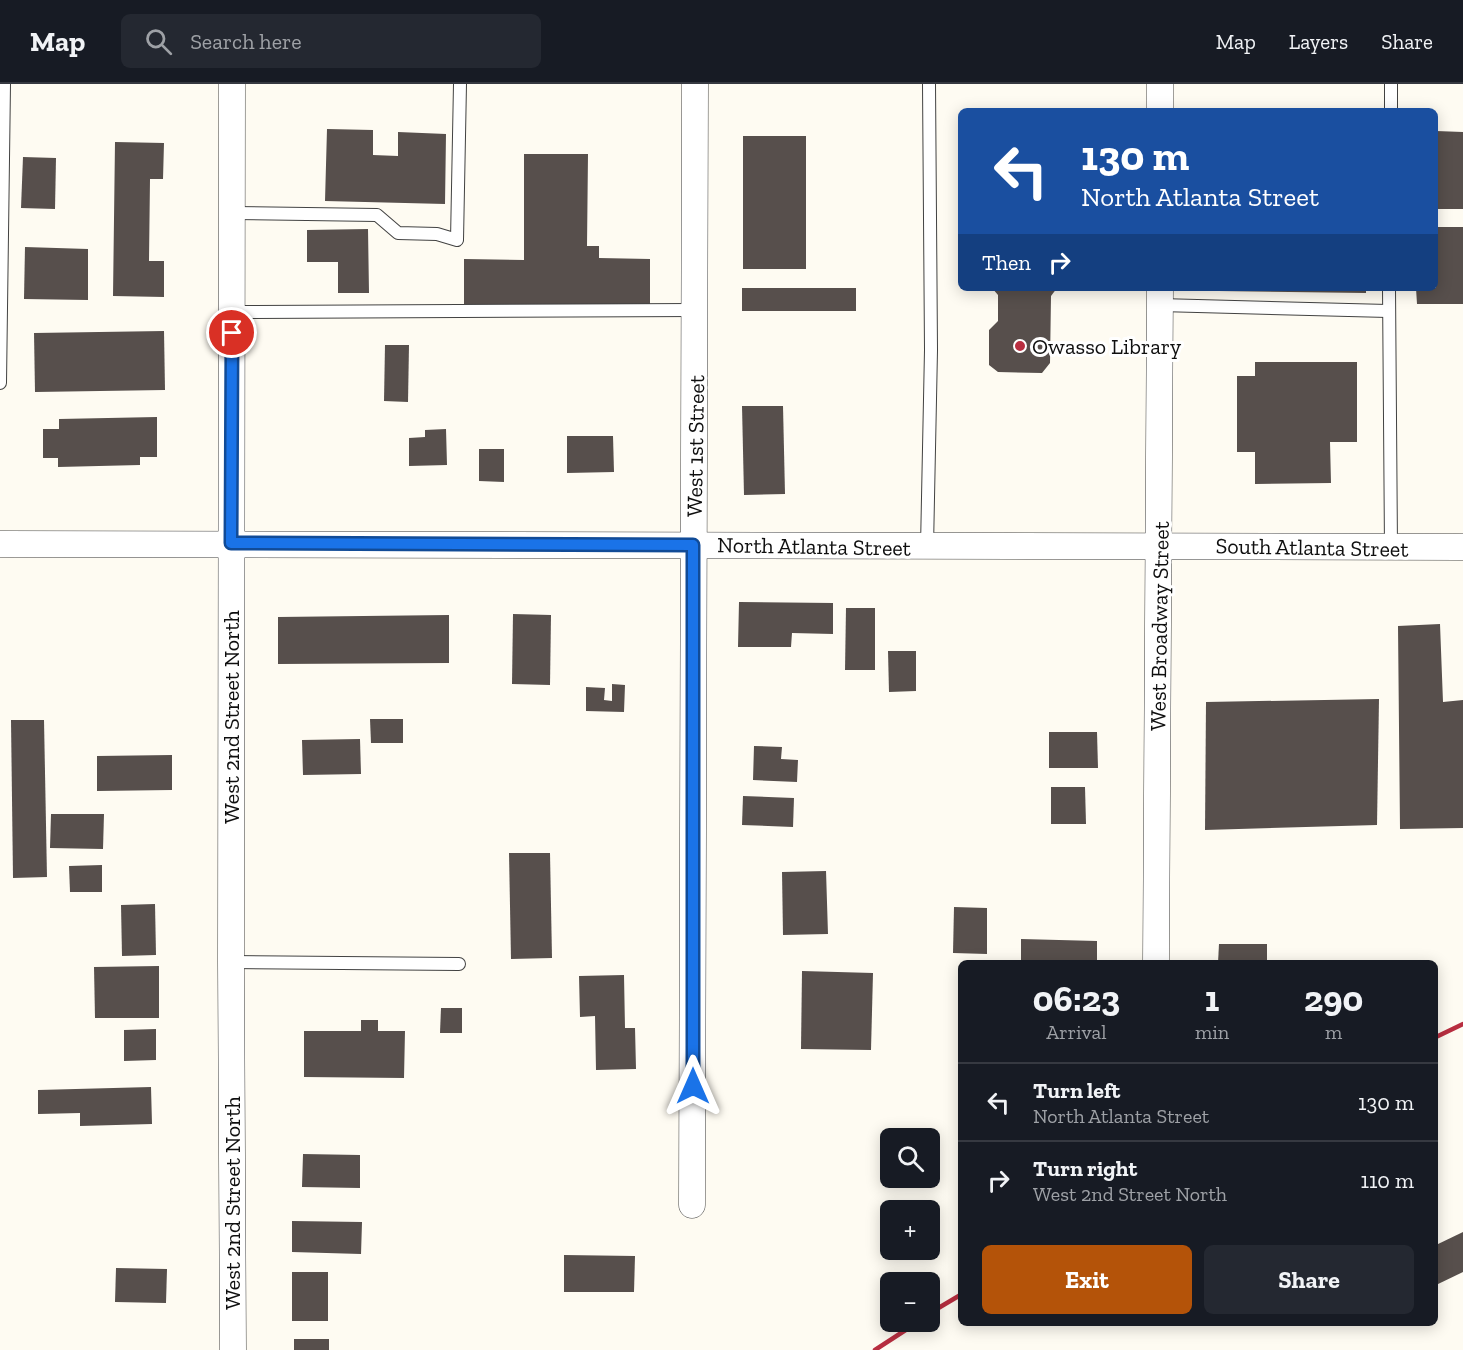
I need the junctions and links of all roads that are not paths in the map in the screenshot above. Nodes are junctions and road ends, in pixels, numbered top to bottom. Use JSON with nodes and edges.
{"nodes":[{"id":1,"x":4,"y":84,"type":"edge"},
{"id":2,"x":232,"y":84,"type":"edge"},
{"id":3,"x":460,"y":84,"type":"edge"},
{"id":4,"x":695,"y":84,"type":"edge"},
{"id":5,"x":929,"y":84,"type":"edge"},
{"id":6,"x":1160,"y":84,"type":"edge"},
{"id":7,"x":1391,"y":84,"type":"edge"},
{"id":8,"x":1160,"y":108,"type":"edge"},
{"id":9,"x":1391,"y":108,"type":"edge"},
{"id":10,"x":232,"y":213,"type":"junction"},
{"id":11,"x":1389,"y":291,"type":"edge"},
{"id":12,"x":1160,"y":297,"type":"edge"},
{"id":13,"x":696,"y":310,"type":"junction"},
{"id":14,"x":1388,"y":311,"type":"junction"},
{"id":15,"x":232,"y":312,"type":"junction"},
{"id":16,"x":0,"y":383,"type":"edge"},
{"id":17,"x":0,"y":543,"type":"edge"},
{"id":18,"x":231,"y":543,"type":"junction"},
{"id":19,"x":693,"y":545,"type":"junction"},
{"id":20,"x":1161,"y":545,"type":"junction"},
{"id":21,"x":927,"y":547,"type":"junction"},
{"id":22,"x":1463,"y":547,"type":"edge"},
{"id":23,"x":1391,"y":548,"type":"junction"},
{"id":24,"x":1156,"y":960,"type":"edge"},
{"id":25,"x":231,"y":962,"type":"junction"},
{"id":26,"x":459,"y":964,"type":"dead end"},
{"id":27,"x":692,"y":1205,"type":"dead end"},
{"id":28,"x":233,"y":1350,"type":"edge"}],
"edges":[{"from":1,"to":16,"type":"lane"},
{"from":2,"to":10,"type":"street","name":"West 2nd Street North"},
{"from":3,"to":10,"type":"lane"},
{"from":4,"to":13,"type":"street","name":"West 1st Street"},
{"from":5,"to":21,"type":"lane"},
{"from":6,"to":8,"type":"street"},
{"from":7,"to":9,"type":"lane"},
{"from":10,"to":15,"type":"street","name":"West 2nd Street North"},
{"from":11,"to":14,"type":"lane"},
{"from":12,"to":14,"type":"lane"},
{"from":12,"to":20,"type":"street","name":"West Broadway Street"},
{"from":13,"to":15,"type":"lane"},
{"from":13,"to":19,"type":"street","name":"West 1st Street"},
{"from":14,"to":23,"type":"lane"},
{"from":15,"to":18,"type":"street","name":"West 2nd Street North"},
{"from":17,"to":18,"type":"street","name":"North Atlanta Street"},
{"from":18,"to":19,"type":"street","name":"North Atlanta Street"},
{"from":18,"to":25,"type":"street","name":"West 2nd Street North"},
{"from":19,"to":21,"type":"street","name":"North Atlanta Street"},
{"from":19,"to":27,"type":"street","name":"West 1st Street"},
{"from":20,"to":21,"type":"street","name":"North Atlanta Street"},
{"from":20,"to":23,"type":"street","name":"South Atlanta Street"},
{"from":20,"to":24,"type":"street","name":"West Broadway Street"},
{"from":22,"to":23,"type":"street","name":"South Atlanta Street"},
{"from":25,"to":26,"type":"lane"},
{"from":25,"to":28,"type":"street","name":"West 2nd Street North"}]}
